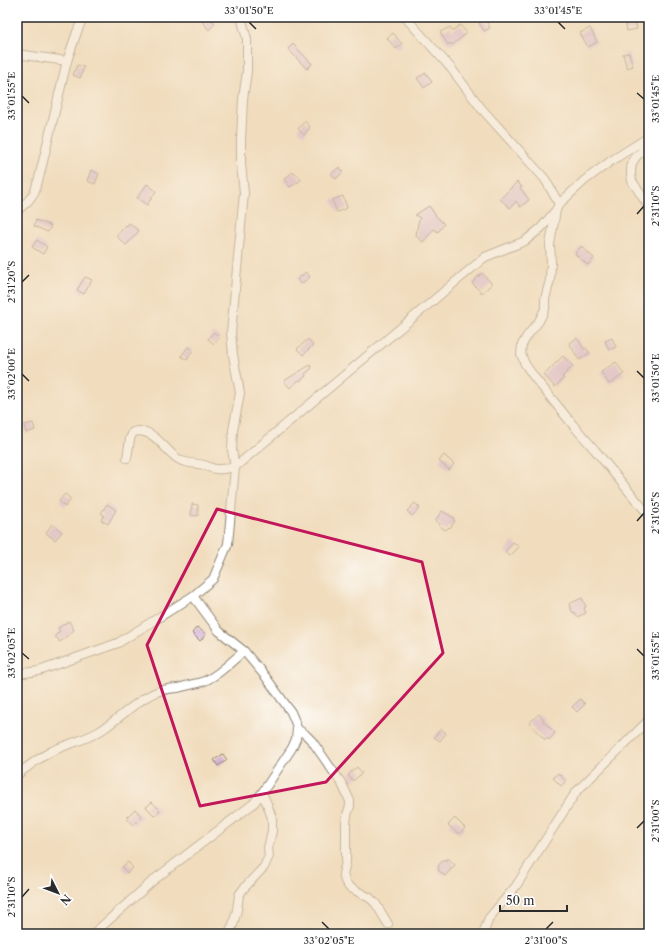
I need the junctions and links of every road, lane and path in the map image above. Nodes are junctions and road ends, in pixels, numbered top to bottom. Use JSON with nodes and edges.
{"nodes":[{"id":1,"x":83,"y":17,"type":"edge"},
{"id":2,"x":241,"y":17,"type":"edge"},
{"id":3,"x":405,"y":17,"type":"edge"},
{"id":4,"x":17,"y":54,"type":"edge"},
{"id":5,"x":67,"y":61,"type":"junction"},
{"id":6,"x":649,"y":137,"type":"edge"},
{"id":7,"x":649,"y":144,"type":"edge"},
{"id":8,"x":558,"y":207,"type":"junction"},
{"id":9,"x":649,"y":207,"type":"edge"},
{"id":10,"x":17,"y":211,"type":"edge"},
{"id":11,"x":127,"y":458,"type":"dead end"},
{"id":12,"x":235,"y":467,"type":"junction"},
{"id":13,"x":649,"y":515,"type":"edge"},
{"id":14,"x":193,"y":596,"type":"junction"},
{"id":15,"x":244,"y":651,"type":"junction"},
{"id":16,"x":17,"y":674,"type":"edge"},
{"id":17,"x":649,"y":720,"type":"edge"},
{"id":18,"x":297,"y":729,"type":"junction"},
{"id":19,"x":17,"y":775,"type":"edge"},
{"id":20,"x":262,"y":793,"type":"junction"},
{"id":21,"x":388,"y":924,"type":"dead end"},
{"id":22,"x":93,"y":934,"type":"edge"},
{"id":23,"x":228,"y":934,"type":"edge"},
{"id":24,"x":483,"y":934,"type":"edge"}],
"edges":[{"from":1,"to":5,"type":"street"},
{"from":2,"to":12,"type":"street"},
{"from":3,"to":8,"type":"street"},
{"from":4,"to":5,"type":"street"},
{"from":5,"to":10,"type":"street"},
{"from":6,"to":8,"type":"street"},
{"from":7,"to":9,"type":"street"},
{"from":8,"to":12,"type":"street"},
{"from":8,"to":13,"type":"street"},
{"from":11,"to":12,"type":"street"},
{"from":12,"to":14,"type":"street"},
{"from":14,"to":15,"type":"street"},
{"from":14,"to":16,"type":"street"},
{"from":15,"to":18,"type":"street"},
{"from":15,"to":19,"type":"street"},
{"from":17,"to":24,"type":"street"},
{"from":18,"to":20,"type":"street"},
{"from":18,"to":21,"type":"street"},
{"from":20,"to":22,"type":"street"},
{"from":20,"to":23,"type":"street"}]}
